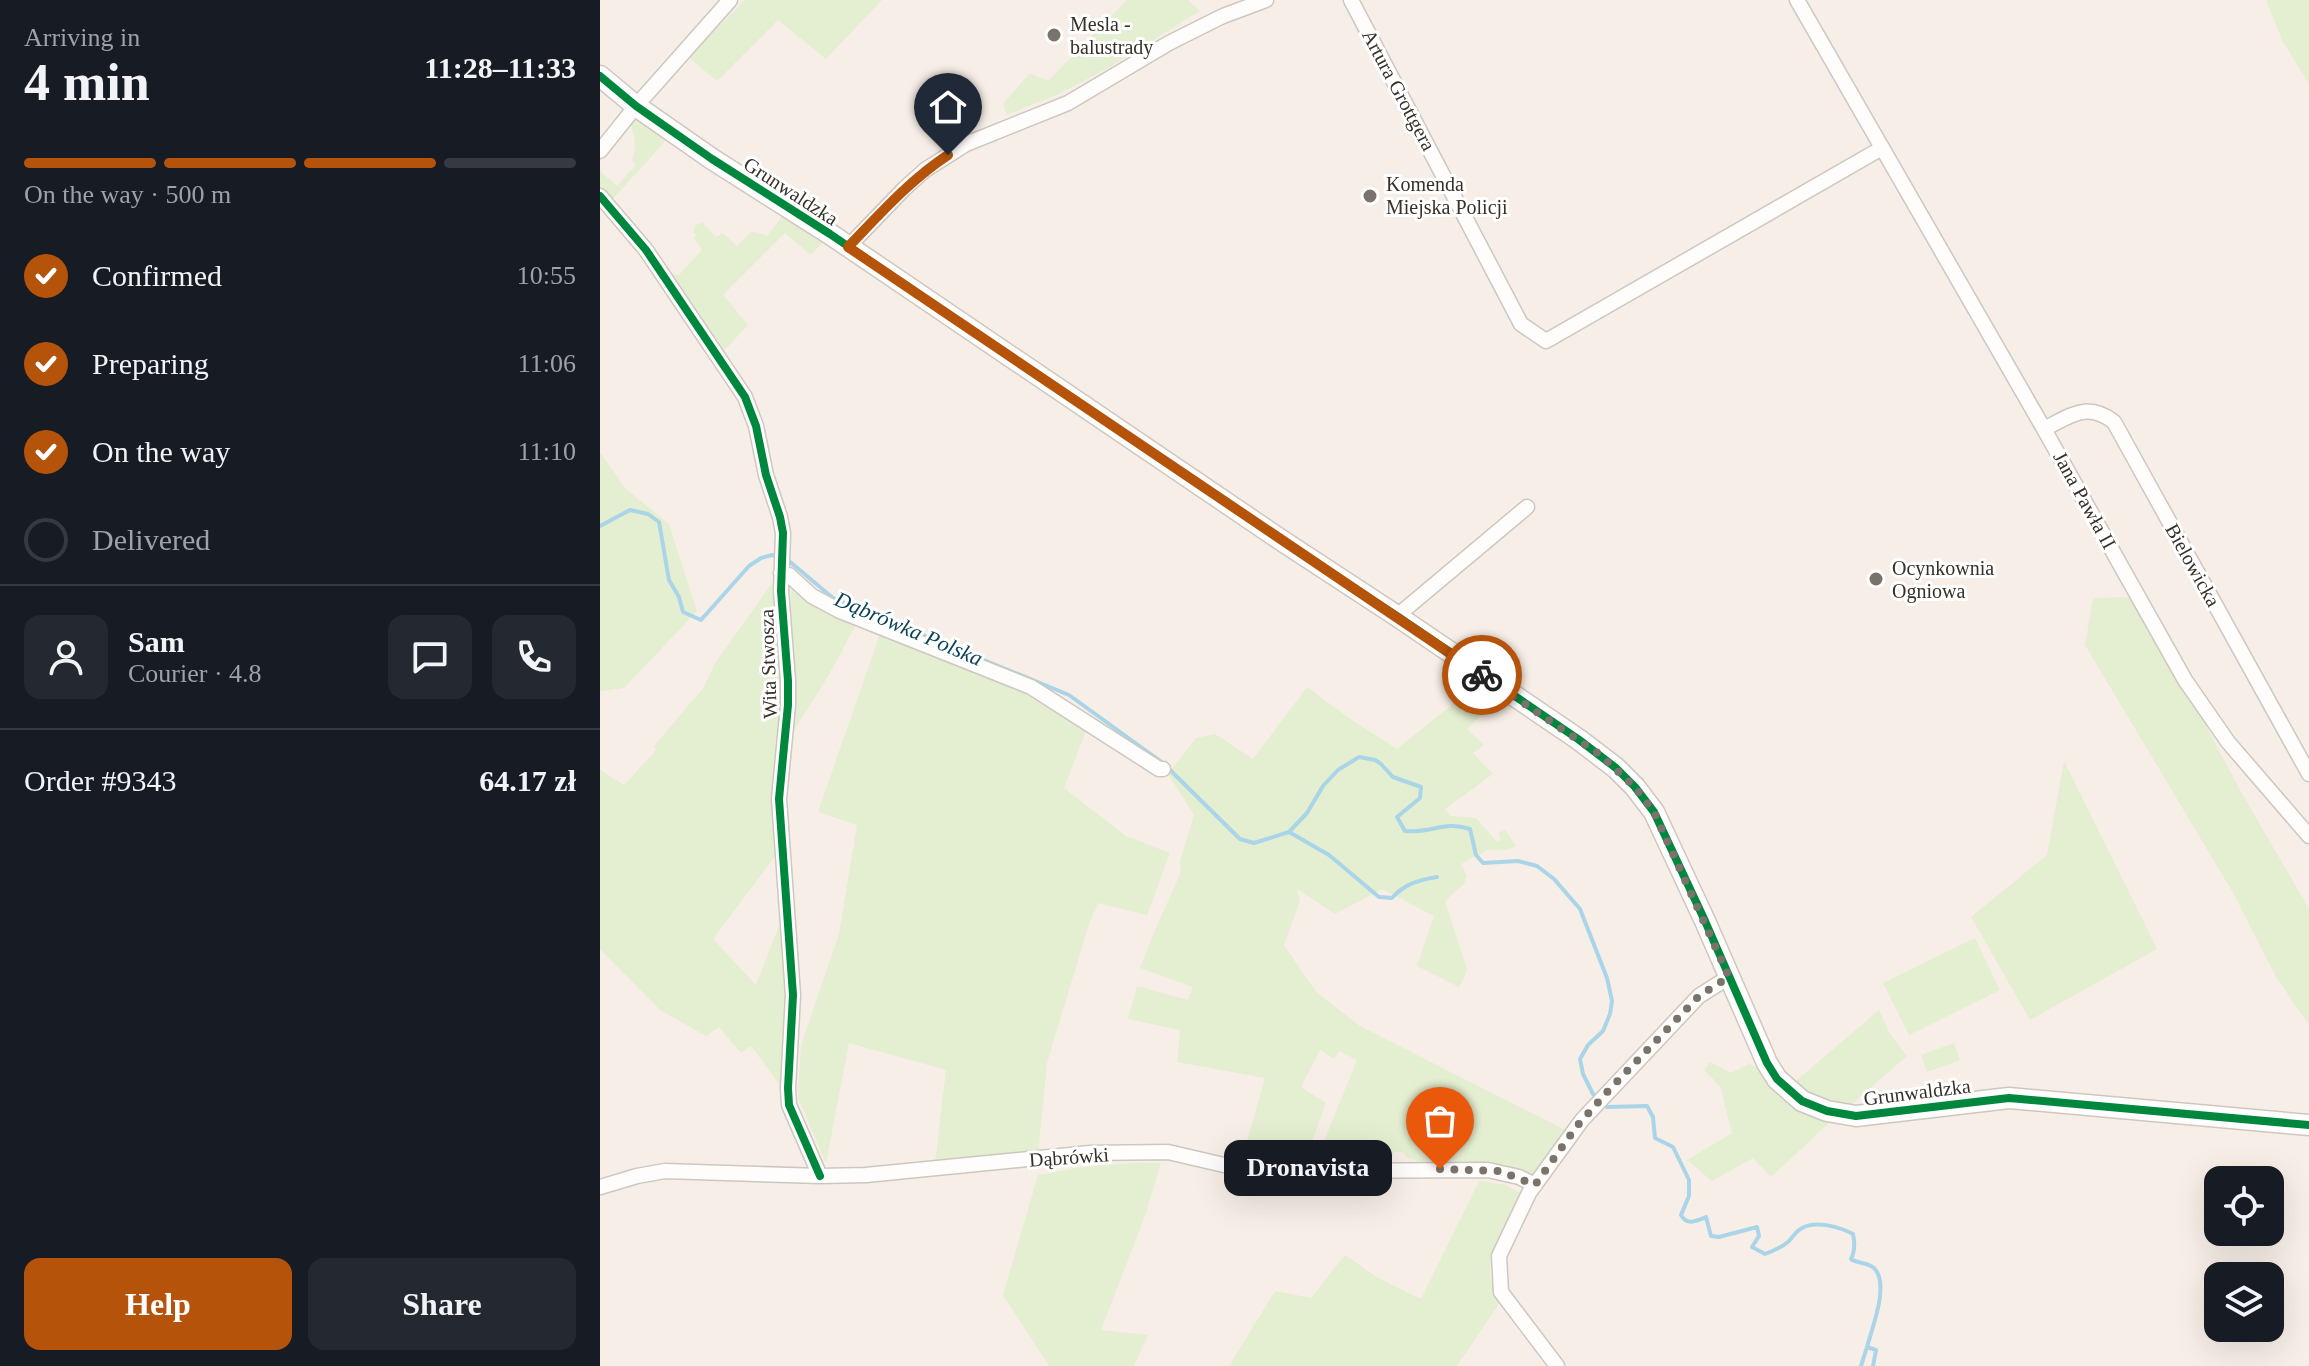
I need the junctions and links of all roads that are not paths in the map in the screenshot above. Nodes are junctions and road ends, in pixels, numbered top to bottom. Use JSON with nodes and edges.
{"nodes":[{"id":1,"x":730,"y":0,"type":"edge"},
{"id":2,"x":1266,"y":0,"type":"edge"},
{"id":3,"x":1351,"y":0,"type":"edge"},
{"id":4,"x":1797,"y":0,"type":"edge"},
{"id":5,"x":600,"y":76,"type":"edge"},
{"id":6,"x":636,"y":106,"type":"junction"},
{"id":7,"x":1882,"y":148,"type":"junction"},
{"id":8,"x":600,"y":151,"type":"edge"},
{"id":9,"x":600,"y":196,"type":"edge"},
{"id":10,"x":848,"y":247,"type":"junction"},
{"id":11,"x":2044,"y":429,"type":"junction"},
{"id":12,"x":1527,"y":507,"type":"dead end"},
{"id":13,"x":781,"y":562,"type":"junction"},
{"id":14,"x":1397,"y":616,"type":"junction"},
{"id":15,"x":1163,"y":769,"type":"dead end"},
{"id":16,"x":2309,"y":774,"type":"edge"},
{"id":17,"x":2309,"y":836,"type":"edge"},
{"id":18,"x":1729,"y":977,"type":"junction"},
{"id":19,"x":2309,"y":1125,"type":"edge"},
{"id":20,"x":820,"y":1176,"type":"junction"},
{"id":21,"x":1535,"y":1185,"type":"junction"},
{"id":22,"x":600,"y":1187,"type":"edge"},
{"id":23,"x":1557,"y":1366,"type":"edge"}],
"edges":[{"from":1,"to":6,"type":"street"},
{"from":2,"to":10,"type":"street"},
{"from":3,"to":7,"type":"street","name":"Artura Grottgera"},
{"from":4,"to":7,"type":"street","name":"Jana Pawła II"},
{"from":5,"to":6,"type":"street","name":"Grunwaldzka"},
{"from":6,"to":8,"type":"street"},
{"from":6,"to":10,"type":"street","name":"Grunwaldzka"},
{"from":7,"to":11,"type":"street","name":"Jana Pawła II"},
{"from":9,"to":13,"type":"street","name":"Wita Stwosza"},
{"from":10,"to":14,"type":"street","name":"Grunwaldzka"},
{"from":11,"to":16,"type":"street","name":"Bielowicka"},
{"from":11,"to":17,"type":"street","name":"Jana Pawła II"},
{"from":12,"to":14,"type":"street"},
{"from":13,"to":15,"type":"street"},
{"from":13,"to":20,"type":"street","name":"Wita Stwosza"},
{"from":14,"to":18,"type":"street","name":"Grunwaldzka"},
{"from":18,"to":19,"type":"street","name":"Grunwaldzka"},
{"from":18,"to":21,"type":"street"},
{"from":20,"to":21,"type":"street","name":"Dąbrówki"},
{"from":20,"to":22,"type":"street","name":"Dąbrówki"},
{"from":21,"to":23,"type":"street"}]}
